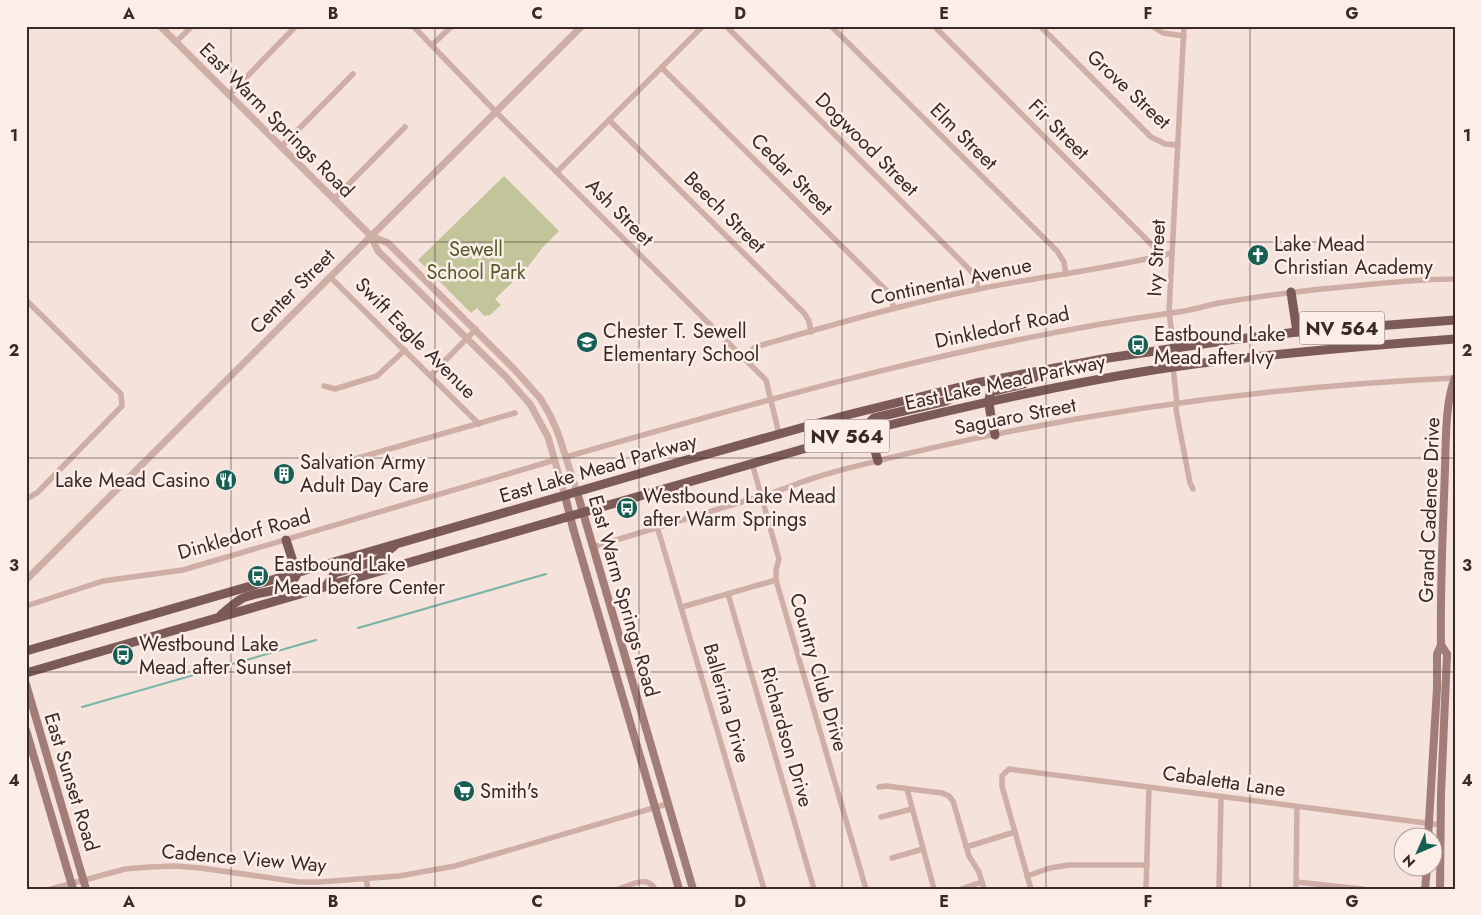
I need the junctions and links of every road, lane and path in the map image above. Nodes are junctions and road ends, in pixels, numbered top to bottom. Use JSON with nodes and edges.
{"nodes":[{"id":1,"x":160,"y":26,"type":"edge"},
{"id":2,"x":192,"y":26,"type":"edge"},
{"id":3,"x":296,"y":26,"type":"edge"},
{"id":4,"x":413,"y":26,"type":"edge"},
{"id":5,"x":452,"y":26,"type":"edge"},
{"id":6,"x":582,"y":26,"type":"edge"},
{"id":7,"x":703,"y":26,"type":"edge"},
{"id":8,"x":726,"y":26,"type":"edge"},
{"id":9,"x":831,"y":26,"type":"edge"},
{"id":10,"x":934,"y":26,"type":"edge"},
{"id":11,"x":1040,"y":26,"type":"edge"},
{"id":12,"x":1152,"y":26,"type":"edge"},
{"id":13,"x":1184,"y":26,"type":"edge"},
{"id":14,"x":1184,"y":36,"type":"junction"},
{"id":15,"x":176,"y":42,"type":"junction"},
{"id":16,"x":432,"y":45,"type":"junction"},
{"id":17,"x":662,"y":68,"type":"junction"},
{"id":18,"x":353,"y":74,"type":"dead end"},
{"id":19,"x":229,"y":95,"type":"junction"},
{"id":20,"x":496,"y":112,"type":"junction"},
{"id":21,"x":609,"y":120,"type":"junction"},
{"id":22,"x":405,"y":127,"type":"dead end"},
{"id":23,"x":1178,"y":145,"type":"junction"},
{"id":24,"x":281,"y":147,"type":"junction"},
{"id":25,"x":557,"y":172,"type":"junction"},
{"id":26,"x":334,"y":199,"type":"junction"},
{"id":27,"x":371,"y":236,"type":"junction"},
{"id":28,"x":1172,"y":252,"type":"junction"},
{"id":29,"x":1162,"y":255,"type":"junction"},
{"id":30,"x":1066,"y":274,"type":"junction"},
{"id":31,"x":330,"y":277,"type":"junction"},
{"id":32,"x":1455,"y":279,"type":"edge"},
{"id":33,"x":978,"y":289,"type":"junction"},
{"id":34,"x":1291,"y":292,"type":"junction"},
{"id":35,"x":26,"y":300,"type":"edge"},
{"id":36,"x":894,"y":308,"type":"junction"},
{"id":37,"x":1169,"y":312,"type":"junction"},
{"id":38,"x":1455,"y":320,"type":"edge"},
{"id":39,"x":476,"y":329,"type":"junction"},
{"id":40,"x":810,"y":332,"type":"junction"},
{"id":41,"x":1297,"y":332,"type":"junction"},
{"id":42,"x":467,"y":338,"type":"junction"},
{"id":43,"x":1455,"y":339,"type":"edge"},
{"id":44,"x":1174,"y":348,"type":"junction"},
{"id":45,"x":405,"y":350,"type":"junction"},
{"id":46,"x":744,"y":358,"type":"junction"},
{"id":47,"x":1173,"y":367,"type":"junction"},
{"id":48,"x":1046,"y":370,"type":"junction"},
{"id":49,"x":431,"y":375,"type":"junction"},
{"id":50,"x":1455,"y":378,"type":"edge"},
{"id":51,"x":976,"y":383,"type":"junction"},
{"id":52,"x":324,"y":386,"type":"dead end"},
{"id":53,"x":771,"y":399,"type":"junction"},
{"id":54,"x":989,"y":401,"type":"junction"},
{"id":55,"x":1177,"y":403,"type":"junction"},
{"id":56,"x":515,"y":413,"type":"dead end"},
{"id":57,"x":479,"y":424,"type":"junction"},
{"id":58,"x":870,"y":430,"type":"junction"},
{"id":59,"x":779,"y":434,"type":"junction"},
{"id":60,"x":995,"y":435,"type":"junction"},
{"id":61,"x":566,"y":457,"type":"junction"},
{"id":62,"x":332,"y":459,"type":"dead end"},
{"id":63,"x":555,"y":460,"type":"junction"},
{"id":64,"x":878,"y":461,"type":"junction"},
{"id":65,"x":752,"y":463,"type":"junction"},
{"id":66,"x":1193,"y":489,"type":"dead end"},
{"id":67,"x":577,"y":492,"type":"junction"},
{"id":68,"x":565,"y":496,"type":"junction"},
{"id":69,"x":761,"y":497,"type":"junction"},
{"id":70,"x":26,"y":499,"type":"edge"},
{"id":71,"x":582,"y":511,"type":"junction"},
{"id":72,"x":569,"y":515,"type":"junction"},
{"id":73,"x":657,"y":526,"type":"junction"},
{"id":74,"x":286,"y":540,"type":"junction"},
{"id":75,"x":398,"y":543,"type":"junction"},
{"id":76,"x":593,"y":547,"type":"junction"},
{"id":77,"x":297,"y":574,"type":"junction"},
{"id":78,"x":26,"y":580,"type":"edge"},
{"id":79,"x":776,"y":580,"type":"junction"},
{"id":80,"x":326,"y":586,"type":"junction"},
{"id":81,"x":728,"y":594,"type":"junction"},
{"id":82,"x":26,"y":606,"type":"edge"},
{"id":83,"x":682,"y":607,"type":"junction"},
{"id":84,"x":216,"y":618,"type":"junction"},
{"id":85,"x":1441,"y":645,"type":"junction"},
{"id":86,"x":26,"y":651,"type":"edge"},
{"id":87,"x":26,"y":673,"type":"edge"},
{"id":88,"x":26,"y":684,"type":"edge"},
{"id":89,"x":636,"y":696,"type":"junction"},
{"id":90,"x":623,"y":699,"type":"junction"},
{"id":91,"x":26,"y":730,"type":"edge"},
{"id":92,"x":879,"y":787,"type":"dead end"},
{"id":93,"x":1149,"y":788,"type":"junction"},
{"id":94,"x":907,"y":789,"type":"junction"},
{"id":95,"x":1221,"y":797,"type":"junction"},
{"id":96,"x":667,"y":804,"type":"junction"},
{"id":97,"x":1297,"y":807,"type":"junction"},
{"id":98,"x":655,"y":808,"type":"junction"},
{"id":99,"x":912,"y":809,"type":"junction"},
{"id":100,"x":880,"y":817,"type":"dead end"},
{"id":101,"x":1430,"y":824,"type":"junction"},
{"id":102,"x":1441,"y":825,"type":"junction"},
{"id":103,"x":1429,"y":828,"type":"edge"},
{"id":104,"x":1015,"y":832,"type":"junction"},
{"id":105,"x":966,"y":847,"type":"junction"},
{"id":106,"x":923,"y":849,"type":"junction"},
{"id":107,"x":892,"y":858,"type":"dead end"},
{"id":108,"x":1147,"y":865,"type":"junction"},
{"id":109,"x":1027,"y":876,"type":"junction"},
{"id":110,"x":366,"y":879,"type":"junction"},
{"id":111,"x":84,"y":880,"type":"junction"},
{"id":112,"x":72,"y":886,"type":"edge"},
{"id":113,"x":983,"y":886,"type":"edge"},
{"id":114,"x":1296,"y":886,"type":"edge"},
{"id":115,"x":51,"y":889,"type":"edge"},
{"id":116,"x":86,"y":889,"type":"edge"},
{"id":117,"x":368,"y":889,"type":"edge"},
{"id":118,"x":619,"y":889,"type":"edge"},
{"id":119,"x":655,"y":889,"type":"edge"},
{"id":120,"x":679,"y":889,"type":"edge"},
{"id":121,"x":693,"y":889,"type":"edge"},
{"id":122,"x":764,"y":889,"type":"edge"},
{"id":123,"x":814,"y":889,"type":"edge"},
{"id":124,"x":866,"y":889,"type":"edge"},
{"id":125,"x":934,"y":889,"type":"edge"},
{"id":126,"x":961,"y":889,"type":"edge"},
{"id":127,"x":1031,"y":889,"type":"edge"},
{"id":128,"x":1146,"y":889,"type":"edge"},
{"id":129,"x":1219,"y":889,"type":"edge"},
{"id":130,"x":1362,"y":889,"type":"edge"},
{"id":131,"x":1440,"y":889,"type":"edge"}],
"edges":[{"from":1,"to":15,"type":"street","name":"East Warm Springs Road"},
{"from":2,"to":15,"type":"street"},
{"from":3,"to":19,"type":"street"},
{"from":4,"to":16,"type":"street","name":"Ash Street"},
{"from":5,"to":16,"type":"street"},
{"from":6,"to":20,"type":"street","name":"Center Street"},
{"from":7,"to":17,"type":"street"},
{"from":8,"to":33,"type":"street","name":"Dogwood Street"},
{"from":9,"to":30,"type":"street","name":"Elm Street"},
{"from":10,"to":29,"type":"street","name":"Fir Street"},
{"from":11,"to":23,"type":"street","name":"Grove Street"},
{"from":12,"to":14,"type":"street"},
{"from":13,"to":14,"type":"street","name":"Ivy Street"},
{"from":14,"to":23,"type":"street","name":"Ivy Street"},
{"from":15,"to":19,"type":"street","name":"East Warm Springs Road"},
{"from":16,"to":20,"type":"street","name":"Ash Street"},
{"from":17,"to":21,"type":"street"},
{"from":17,"to":36,"type":"street","name":"Cedar Street"},
{"from":18,"to":24,"type":"street"},
{"from":19,"to":24,"type":"street","name":"East Warm Springs Road"},
{"from":20,"to":25,"type":"street","name":"Ash Street"},
{"from":20,"to":27,"type":"street","name":"Center Street"},
{"from":21,"to":25,"type":"street"},
{"from":21,"to":40,"type":"street","name":"Beech Street"},
{"from":22,"to":26,"type":"street"},
{"from":23,"to":28,"type":"street","name":"Ivy Street"},
{"from":24,"to":26,"type":"street","name":"East Warm Springs Road"},
{"from":25,"to":46,"type":"street","name":"Ash Street"},
{"from":26,"to":27,"type":"street","name":"East Warm Springs Road"},
{"from":27,"to":31,"type":"street","name":"Center Street"},
{"from":27,"to":39,"type":"street","name":"East Warm Springs Road"},
{"from":27,"to":42,"type":"street","name":"East Warm Springs Road"},
{"from":28,"to":29,"type":"street","name":"Continental Avenue"},
{"from":28,"to":37,"type":"street","name":"Ivy Street"},
{"from":29,"to":30,"type":"street","name":"Continental Avenue"},
{"from":30,"to":33,"type":"street","name":"Continental Avenue"},
{"from":31,"to":45,"type":"street","name":"Swift Eagle Avenue"},
{"from":31,"to":78,"type":"street","name":"Center Street"},
{"from":32,"to":34,"type":"street","name":"Dinkledorf Road"},
{"from":33,"to":36,"type":"street","name":"Continental Avenue"},
{"from":34,"to":37,"type":"street","name":"Dinkledorf Road"},
{"from":34,"to":41,"type":"main road"},
{"from":35,"to":70,"type":"street"},
{"from":36,"to":40,"type":"street","name":"Continental Avenue"},
{"from":37,"to":44,"type":"street","name":"Ivy Street"},
{"from":37,"to":53,"type":"street","name":"Dinkledorf Road"},
{"from":38,"to":41,"type":"main road","name":"East Lake Mead Parkway","number":"NV 564"},
{"from":39,"to":42,"type":"street"},
{"from":39,"to":61,"type":"street","name":"East Warm Springs Road"},
{"from":40,"to":46,"type":"street","name":"Continental Avenue"},
{"from":41,"to":44,"type":"main road","name":"East Lake Mead Parkway","number":"NV 564"},
{"from":42,"to":49,"type":"street"},
{"from":42,"to":63,"type":"street","name":"East Warm Springs Road"},
{"from":43,"to":47,"type":"main road","name":"East Lake Mead Parkway","number":"NV 564"},
{"from":44,"to":47,"type":"street","name":"Ivy Street"},
{"from":44,"to":48,"type":"main road","name":"East Lake Mead Parkway","number":"NV 564"},
{"from":45,"to":49,"type":"street","name":"Swift Eagle Avenue"},
{"from":45,"to":52,"type":"street"},
{"from":46,"to":53,"type":"street","name":"Ash Street"},
{"from":47,"to":54,"type":"main road","name":"East Lake Mead Parkway","number":"NV 564"},
{"from":47,"to":55,"type":"street","name":"Ivy Street"},
{"from":48,"to":51,"type":"main road","name":"East Lake Mead Parkway","number":"NV 564"},
{"from":48,"to":54,"type":"main road"},
{"from":49,"to":57,"type":"street","name":"Swift Eagle Avenue"},
{"from":50,"to":55,"type":"street","name":"Saguaro Street"},
{"from":50,"to":85,"type":"main road","name":"Grand Cadence Drive"},
{"from":51,"to":58,"type":"main road"},
{"from":51,"to":59,"type":"main road","name":"East Lake Mead Parkway","number":"NV 564"},
{"from":53,"to":59,"type":"street","name":"Ash Street"},
{"from":53,"to":61,"type":"street","name":"Dinkledorf Road"},
{"from":54,"to":58,"type":"main road","name":"East Lake Mead Parkway","number":"NV 564"},
{"from":54,"to":60,"type":"main road"},
{"from":55,"to":60,"type":"street","name":"Saguaro Street"},
{"from":55,"to":66,"type":"street","name":"Ivy Street"},
{"from":56,"to":57,"type":"street"},
{"from":57,"to":62,"type":"street"},
{"from":58,"to":64,"type":"main road"},
{"from":58,"to":65,"type":"main road","name":"East Lake Mead Parkway","number":"NV 564"},
{"from":59,"to":67,"type":"main road","name":"East Lake Mead Parkway","number":"NV 564"},
{"from":60,"to":64,"type":"street","name":"Saguaro Street"},
{"from":61,"to":67,"type":"street","name":"East Warm Springs Road"},
{"from":63,"to":68,"type":"street","name":"East Warm Springs Road"},
{"from":63,"to":74,"type":"street","name":"Dinkledorf Road"},
{"from":64,"to":69,"type":"street","name":"Saguaro Street"},
{"from":65,"to":69,"type":"street","name":"Country Club Drive"},
{"from":65,"to":71,"type":"main road","name":"East Lake Mead Parkway","number":"NV 564"},
{"from":67,"to":68,"type":"main road","name":"East Lake Mead Parkway","number":"NV 564"},
{"from":67,"to":71,"type":"main road","name":"East Warm Springs Road"},
{"from":68,"to":72,"type":"main road","name":"East Warm Springs Road"},
{"from":68,"to":75,"type":"main road","name":"East Lake Mead Parkway","number":"NV 564"},
{"from":69,"to":73,"type":"street","name":"Saguaro Street"},
{"from":69,"to":79,"type":"street","name":"Country Club Drive"},
{"from":71,"to":72,"type":"main road","name":"East Lake Mead Parkway","number":"NV 564"},
{"from":71,"to":76,"type":"main road","name":"East Warm Springs Road"},
{"from":72,"to":80,"type":"main road","name":"East Lake Mead Parkway","number":"NV 564"},
{"from":72,"to":90,"type":"main road","name":"East Warm Springs Road"},
{"from":73,"to":76,"type":"street","name":"Saguaro Street"},
{"from":73,"to":83,"type":"street","name":"Ballerina Drive"},
{"from":74,"to":77,"type":"main road"},
{"from":74,"to":82,"type":"street","name":"Dinkledorf Road"},
{"from":75,"to":77,"type":"main road","name":"East Lake Mead Parkway","number":"NV 564"},
{"from":75,"to":80,"type":"main road"},
{"from":76,"to":89,"type":"main road","name":"East Warm Springs Road"},
{"from":77,"to":84,"type":"main road"},
{"from":77,"to":86,"type":"main road","name":"East Lake Mead Parkway","number":"NV 564"},
{"from":79,"to":81,"type":"street"},
{"from":79,"to":124,"type":"street","name":"Country Club Drive"},
{"from":80,"to":84,"type":"main road","name":"East Lake Mead Parkway","number":"NV 564"},
{"from":81,"to":83,"type":"street"},
{"from":81,"to":123,"type":"street","name":"Richardson Drive"},
{"from":83,"to":122,"type":"street","name":"Ballerina Drive"},
{"from":84,"to":87,"type":"main road","name":"East Lake Mead Parkway","number":"NV 564"},
{"from":85,"to":101,"type":"main road","name":"Grand Cadence Drive"},
{"from":85,"to":102,"type":"main road","name":"Grand Cadence Drive"},
{"from":88,"to":111,"type":"main road","name":"East Sunset Road"},
{"from":89,"to":90,"type":"main road"},
{"from":89,"to":96,"type":"main road","name":"East Warm Springs Road"},
{"from":90,"to":98,"type":"main road","name":"East Warm Springs Road"},
{"from":91,"to":112,"type":"main road","name":"East Sunset Road"},
{"from":92,"to":94,"type":"street"},
{"from":93,"to":95,"type":"street","name":"Cabaletta Lane"},
{"from":93,"to":104,"type":"street","name":"Cabaletta Lane"},
{"from":93,"to":108,"type":"street"},
{"from":94,"to":99,"type":"street"},
{"from":94,"to":105,"type":"street"},
{"from":95,"to":97,"type":"street","name":"Cabaletta Lane"},
{"from":95,"to":129,"type":"street"},
{"from":96,"to":98,"type":"street","name":"Cadence View Way"},
{"from":96,"to":121,"type":"main road","name":"East Warm Springs Road"},
{"from":97,"to":101,"type":"street","name":"Cabaletta Lane"},
{"from":97,"to":114,"type":"street"},
{"from":98,"to":110,"type":"street","name":"Cadence View Way"},
{"from":98,"to":120,"type":"main road","name":"East Warm Springs Road"},
{"from":99,"to":100,"type":"street"},
{"from":99,"to":106,"type":"street"},
{"from":101,"to":102,"type":"street","name":"Cabaletta Lane"},
{"from":101,"to":103,"type":"main road","name":"Grand Cadence Drive"},
{"from":102,"to":131,"type":"main road","name":"Grand Cadence Drive"},
{"from":104,"to":105,"type":"street"},
{"from":104,"to":109,"type":"street"},
{"from":105,"to":113,"type":"street"},
{"from":106,"to":107,"type":"street"},
{"from":106,"to":125,"type":"street"},
{"from":108,"to":109,"type":"street"},
{"from":108,"to":128,"type":"street"},
{"from":109,"to":127,"type":"street"},
{"from":110,"to":111,"type":"street","name":"Cadence View Way"},
{"from":110,"to":117,"type":"street"},
{"from":111,"to":112,"type":"street","name":"Cadence View Way"},
{"from":111,"to":116,"type":"main road","name":"East Sunset Road"},
{"from":112,"to":115,"type":"street","name":"Cadence View Way"},
{"from":113,"to":126,"type":"street"},
{"from":114,"to":130,"type":"street"},
{"from":118,"to":119,"type":"street"}]}
